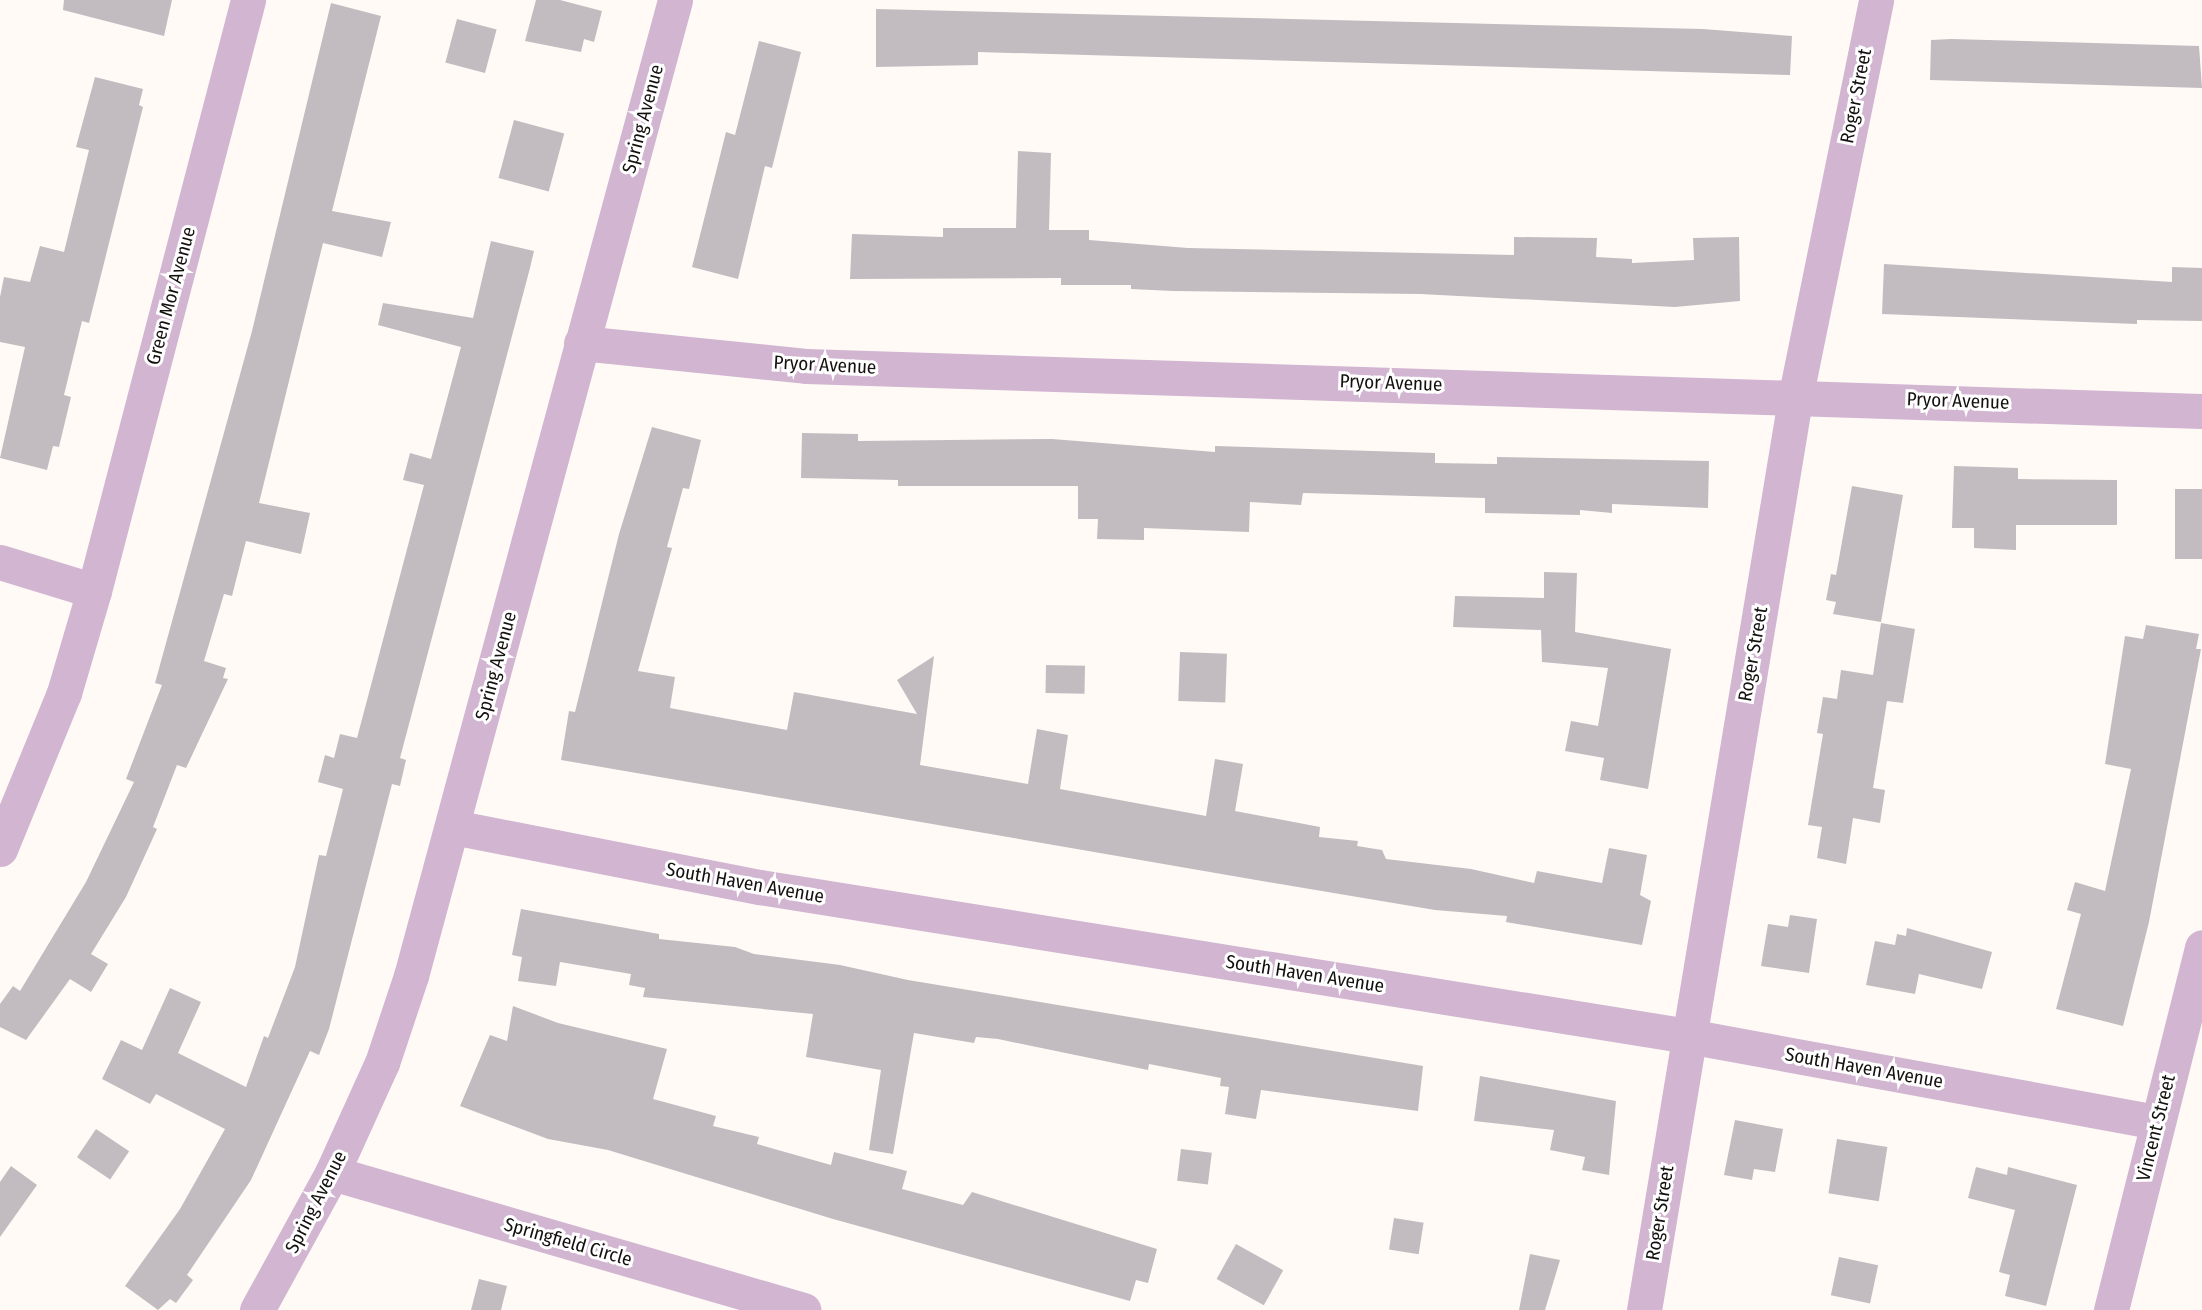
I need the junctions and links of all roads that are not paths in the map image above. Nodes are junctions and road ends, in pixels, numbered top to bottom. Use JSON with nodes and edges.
{"nodes":[{"id":1,"x":248,"y":0,"type":"edge"},
{"id":2,"x":675,"y":0,"type":"edge"},
{"id":3,"x":1876,"y":0,"type":"edge"},
{"id":4,"x":582,"y":343,"type":"junction"},
{"id":5,"x":1796,"y":394,"type":"junction"},
{"id":6,"x":2202,"y":411,"type":"edge"},
{"id":7,"x":0,"y":562,"type":"edge"},
{"id":8,"x":94,"y":591,"type":"junction"},
{"id":9,"x":453,"y":827,"type":"junction"},
{"id":10,"x":0,"y":849,"type":"edge"},
{"id":11,"x":2202,"y":947,"type":"edge"},
{"id":12,"x":1689,"y":1036,"type":"junction"},
{"id":13,"x":2157,"y":1122,"type":"junction"},
{"id":14,"x":332,"y":1173,"type":"junction"},
{"id":15,"x":731,"y":1300,"type":"edge"},
{"id":16,"x":257,"y":1310,"type":"edge"},
{"id":17,"x":804,"y":1310,"type":"edge"},
{"id":18,"x":1644,"y":1310,"type":"edge"},
{"id":19,"x":2111,"y":1310,"type":"edge"}],
"edges":[{"from":1,"to":8,"type":"street","name":"Green Mor Avenue"},
{"from":2,"to":4,"type":"street","name":"Spring Avenue"},
{"from":3,"to":5,"type":"street","name":"Roger Street"},
{"from":4,"to":5,"type":"street","name":"Pryor Avenue"},
{"from":4,"to":9,"type":"street","name":"Spring Avenue"},
{"from":5,"to":6,"type":"street","name":"Pryor Avenue"},
{"from":5,"to":12,"type":"street","name":"Roger Street"},
{"from":7,"to":8,"type":"street"},
{"from":8,"to":10,"type":"street","name":"Green Mor Avenue"},
{"from":9,"to":12,"type":"street","name":"South Haven Avenue"},
{"from":9,"to":14,"type":"street","name":"Spring Avenue"},
{"from":11,"to":13,"type":"street","name":"Vincent Street"},
{"from":12,"to":13,"type":"street","name":"South Haven Avenue"},
{"from":12,"to":18,"type":"street","name":"Roger Street"},
{"from":13,"to":19,"type":"street","name":"Vincent Street"},
{"from":14,"to":15,"type":"street","name":"Springfield Circle"},
{"from":14,"to":16,"type":"street","name":"Spring Avenue"},
{"from":15,"to":17,"type":"street","name":"Springfield Circle"}]}
